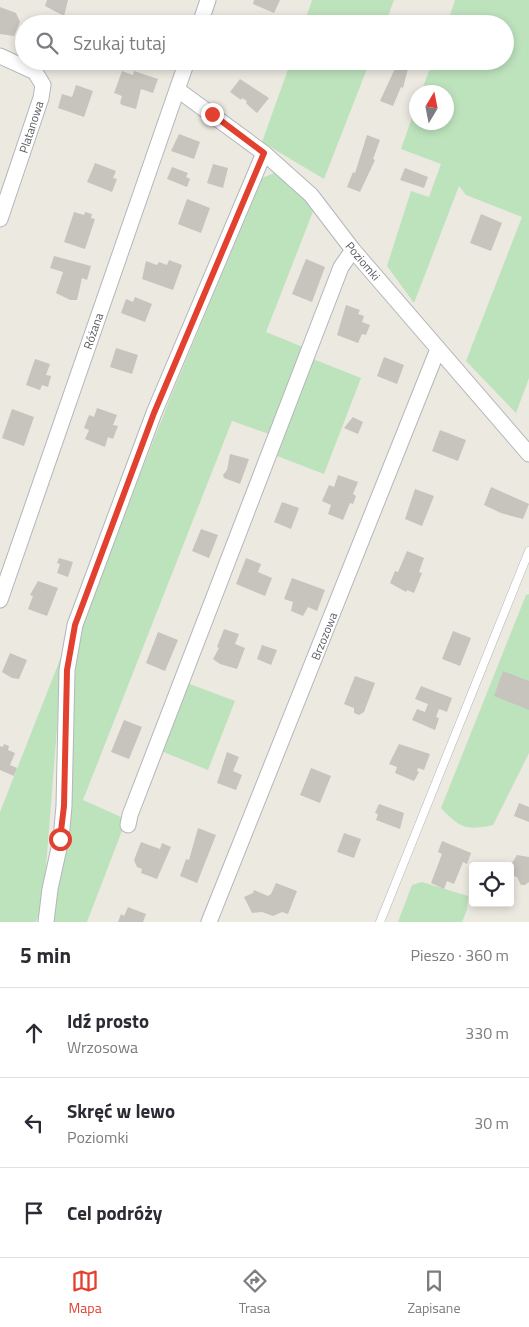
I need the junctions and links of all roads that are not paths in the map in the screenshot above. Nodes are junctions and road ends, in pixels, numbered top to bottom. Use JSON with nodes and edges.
{"nodes":[{"id":1,"x":208,"y":0,"type":"edge"},
{"id":2,"x":203,"y":15,"type":"edge"},
{"id":3,"x":0,"y":56,"type":"edge"},
{"id":4,"x":15,"y":63,"type":"edge"},
{"id":5,"x":32,"y":70,"type":"edge"},
{"id":6,"x":185,"y":70,"type":"edge"},
{"id":7,"x":178,"y":90,"type":"junction"},
{"id":8,"x":264,"y":153,"type":"junction"},
{"id":9,"x":0,"y":219,"type":"edge"},
{"id":10,"x":353,"y":250,"type":"junction"},
{"id":11,"x":438,"y":350,"type":"junction"},
{"id":12,"x":529,"y":454,"type":"edge"},
{"id":13,"x":529,"y":551,"type":"edge"},
{"id":14,"x":0,"y":600,"type":"edge"},
{"id":15,"x":128,"y":825,"type":"dead end"},
{"id":16,"x":46,"y":922,"type":"edge"},
{"id":17,"x":209,"y":922,"type":"edge"},
{"id":18,"x":380,"y":922,"type":"edge"}],
"edges":[{"from":1,"to":2,"type":"street"},
{"from":3,"to":4,"type":"street","name":"Platanowa"},
{"from":5,"to":9,"type":"street","name":"Platanowa"},
{"from":6,"to":7,"type":"street","name":"Różana"},
{"from":7,"to":8,"type":"street","name":"Poziomki"},
{"from":7,"to":14,"type":"street","name":"Różana"},
{"from":8,"to":10,"type":"street","name":"Poziomki"},
{"from":8,"to":16,"type":"street"},
{"from":10,"to":11,"type":"street","name":"Poziomki"},
{"from":10,"to":15,"type":"street"},
{"from":11,"to":12,"type":"street","name":"Poziomki"},
{"from":11,"to":17,"type":"street","name":"Brzozowa"},
{"from":13,"to":18,"type":"lane"}]}
